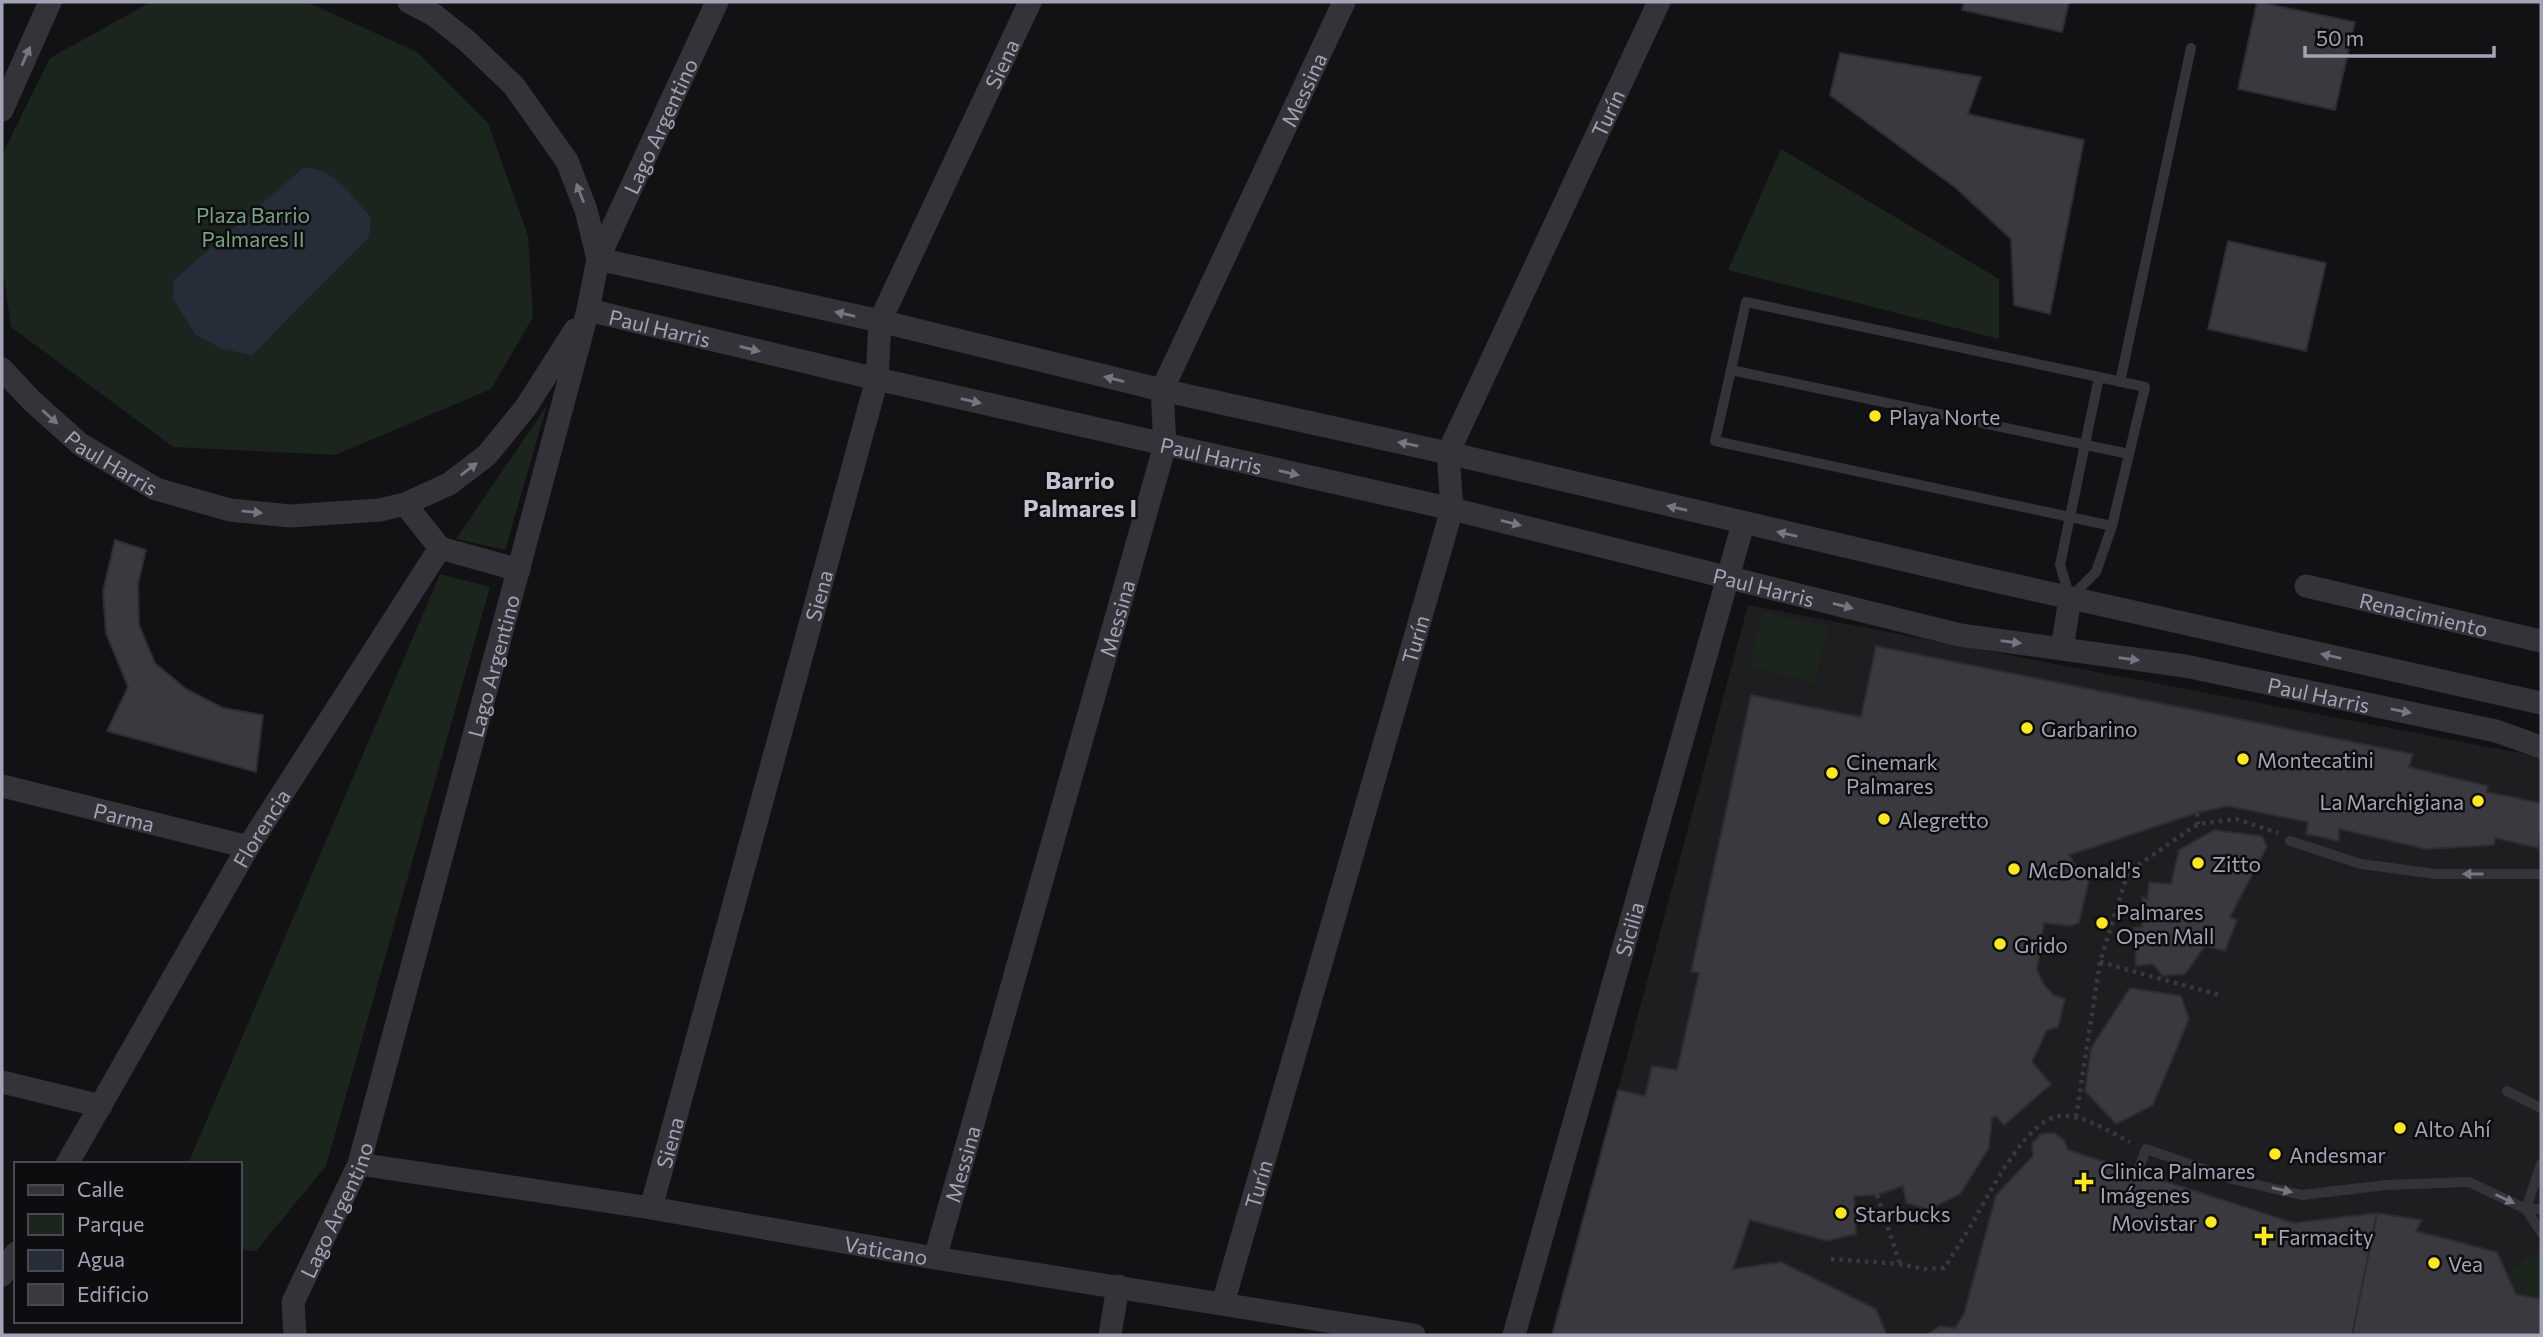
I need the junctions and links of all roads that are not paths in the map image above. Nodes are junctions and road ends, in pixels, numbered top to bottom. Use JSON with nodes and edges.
{"nodes":[{"id":1,"x":50,"y":2,"type":"edge"},
{"id":2,"x":409,"y":2,"type":"edge"},
{"id":3,"x":717,"y":2,"type":"edge"},
{"id":4,"x":1030,"y":2,"type":"edge"},
{"id":5,"x":1344,"y":2,"type":"edge"},
{"id":6,"x":1659,"y":2,"type":"edge"},
{"id":7,"x":2191,"y":48,"type":"dead end"},
{"id":8,"x":2,"y":110,"type":"edge"},
{"id":9,"x":598,"y":259,"type":"junction"},
{"id":10,"x":588,"y":310,"type":"junction"},
{"id":11,"x":880,"y":321,"type":"junction"},
{"id":12,"x":2,"y":369,"type":"edge"},
{"id":13,"x":1731,"y":370,"type":"junction"},
{"id":14,"x":2099,"y":377,"type":"junction"},
{"id":15,"x":877,"y":380,"type":"junction"},
{"id":16,"x":2120,"y":382,"type":"junction"},
{"id":17,"x":1162,"y":390,"type":"junction"},
{"id":18,"x":1165,"y":445,"type":"junction"},
{"id":19,"x":2086,"y":446,"type":"junction"},
{"id":20,"x":1448,"y":453,"type":"junction"},
{"id":21,"x":2129,"y":454,"type":"junction"},
{"id":22,"x":405,"y":504,"type":"junction"},
{"id":23,"x":1452,"y":509,"type":"junction"},
{"id":24,"x":2070,"y":518,"type":"junction"},
{"id":25,"x":1743,"y":524,"type":"junction"},
{"id":26,"x":2112,"y":526,"type":"junction"},
{"id":27,"x":440,"y":548,"type":"junction"},
{"id":28,"x":519,"y":570,"type":"junction"},
{"id":29,"x":1729,"y":577,"type":"junction"},
{"id":30,"x":2306,"y":586,"type":"dead end"},
{"id":31,"x":2070,"y":598,"type":"junction"},
{"id":32,"x":2541,"y":641,"type":"edge"},
{"id":33,"x":2062,"y":649,"type":"junction"},
{"id":34,"x":2541,"y":703,"type":"edge"},
{"id":35,"x":2541,"y":747,"type":"edge"},
{"id":36,"x":2,"y":786,"type":"edge"},
{"id":37,"x":2290,"y":841,"type":"road end"},
{"id":38,"x":248,"y":847,"type":"junction"},
{"id":39,"x":2541,"y":874,"type":"edge"},
{"id":40,"x":2,"y":1082,"type":"edge"},
{"id":41,"x":2507,"y":1091,"type":"dead end"},
{"id":42,"x":101,"y":1106,"type":"junction"},
{"id":43,"x":2541,"y":1108,"type":"edge"},
{"id":44,"x":68,"y":1162,"type":"edge"},
{"id":45,"x":359,"y":1164,"type":"junction"},
{"id":46,"x":2541,"y":1164,"type":"edge"},
{"id":47,"x":2138,"y":1171,"type":"dead end"},
{"id":48,"x":651,"y":1208,"type":"junction"},
{"id":49,"x":2526,"y":1209,"type":"junction"},
{"id":50,"x":2541,"y":1209,"type":"edge"},
{"id":51,"x":2541,"y":1232,"type":"edge"},
{"id":52,"x":14,"y":1256,"type":"edge"},
{"id":53,"x":935,"y":1258,"type":"junction"},
{"id":54,"x":2,"y":1275,"type":"edge"},
{"id":55,"x":1118,"y":1286,"type":"junction"},
{"id":56,"x":1223,"y":1303,"type":"junction"},
{"id":57,"x":1310,"y":1326,"type":"edge"},
{"id":58,"x":296,"y":1335,"type":"edge"},
{"id":59,"x":1110,"y":1335,"type":"edge"},
{"id":60,"x":1414,"y":1335,"type":"edge"},
{"id":61,"x":1514,"y":1335,"type":"edge"}],
"edges":[{"from":8,"to":1,"type":"street","one_way":true},
{"from":9,"to":2,"type":"street","one_way":true},
{"from":3,"to":9,"type":"street","name":"Lago Argentino"},
{"from":4,"to":11,"type":"street","name":"Siena"},
{"from":5,"to":17,"type":"street","name":"Messina"},
{"from":6,"to":20,"type":"street","name":"Turín"},
{"from":7,"to":16,"type":"lane"},
{"from":9,"to":10,"type":"street","name":"Lago Argentino"},
{"from":11,"to":9,"type":"street","name":"Paul Harris","one_way":true},
{"from":10,"to":15,"type":"street","name":"Paul Harris","one_way":true},
{"from":22,"to":10,"type":"street","name":"Paul Harris","one_way":true},
{"from":10,"to":28,"type":"street","name":"Lago Argentino"},
{"from":11,"to":15,"type":"street","name":"Siena"},
{"from":17,"to":11,"type":"street","name":"Paul Harris","one_way":true},
{"from":12,"to":22,"type":"street","name":"Paul Harris","one_way":true},
{"from":13,"to":14,"type":"lane"},
{"from":13,"to":19,"type":"lane"},
{"from":13,"to":24,"type":"lane"},
{"from":14,"to":16,"type":"lane"},
{"from":14,"to":19,"type":"lane"},
{"from":15,"to":18,"type":"street","name":"Paul Harris","one_way":true},
{"from":15,"to":48,"type":"street","name":"Siena"},
{"from":16,"to":21,"type":"lane"},
{"from":17,"to":18,"type":"street","name":"Messina"},
{"from":20,"to":17,"type":"street","name":"Paul Harris","one_way":true},
{"from":18,"to":23,"type":"street","name":"Paul Harris","one_way":true},
{"from":18,"to":53,"type":"street","name":"Messina"},
{"from":19,"to":21,"type":"lane"},
{"from":19,"to":24,"type":"lane"},
{"from":20,"to":23,"type":"street","name":"Turín"},
{"from":25,"to":20,"type":"street","name":"Paul Harris","one_way":true},
{"from":21,"to":26,"type":"lane"},
{"from":22,"to":27,"type":"street"},
{"from":23,"to":29,"type":"street","name":"Paul Harris","one_way":true},
{"from":23,"to":56,"type":"street","name":"Turín"},
{"from":24,"to":26,"type":"lane"},
{"from":24,"to":31,"type":"lane"},
{"from":25,"to":29,"type":"street","name":"Sicilia"},
{"from":31,"to":25,"type":"street","name":"Paul Harris","one_way":true},
{"from":26,"to":31,"type":"lane"},
{"from":27,"to":28,"type":"street"},
{"from":27,"to":38,"type":"street","name":"Florencia"},
{"from":28,"to":45,"type":"street","name":"Lago Argentino"},
{"from":29,"to":33,"type":"street","name":"Paul Harris","one_way":true},
{"from":29,"to":61,"type":"street","name":"Sicilia"},
{"from":30,"to":32,"type":"street","name":"Renacimiento"},
{"from":31,"to":33,"type":"street"},
{"from":34,"to":31,"type":"street","name":"Paul Harris","one_way":true},
{"from":33,"to":35,"type":"street","name":"Paul Harris","one_way":true},
{"from":36,"to":38,"type":"street","name":"Parma"},
{"from":39,"to":37,"type":"lane","one_way":true},
{"from":38,"to":42,"type":"street","name":"Florencia"},
{"from":40,"to":42,"type":"street"},
{"from":41,"to":43,"type":"lane"},
{"from":42,"to":44,"type":"street","name":"Florencia"},
{"from":45,"to":48,"type":"street","name":"Vaticano"},
{"from":45,"to":58,"type":"street","name":"Lago Argentino"},
{"from":46,"to":49,"type":"lane"},
{"from":47,"to":49,"type":"lane","one_way":true},
{"from":48,"to":53,"type":"street","name":"Vaticano"},
{"from":49,"to":50,"type":"lane"},
{"from":49,"to":51,"type":"lane"},
{"from":52,"to":54,"type":"street"},
{"from":53,"to":55,"type":"street","name":"Vaticano"},
{"from":55,"to":56,"type":"street","name":"Vaticano"},
{"from":55,"to":59,"type":"street"},
{"from":56,"to":57,"type":"street","name":"Vaticano"},
{"from":57,"to":60,"type":"street","name":"Vaticano"}]}
